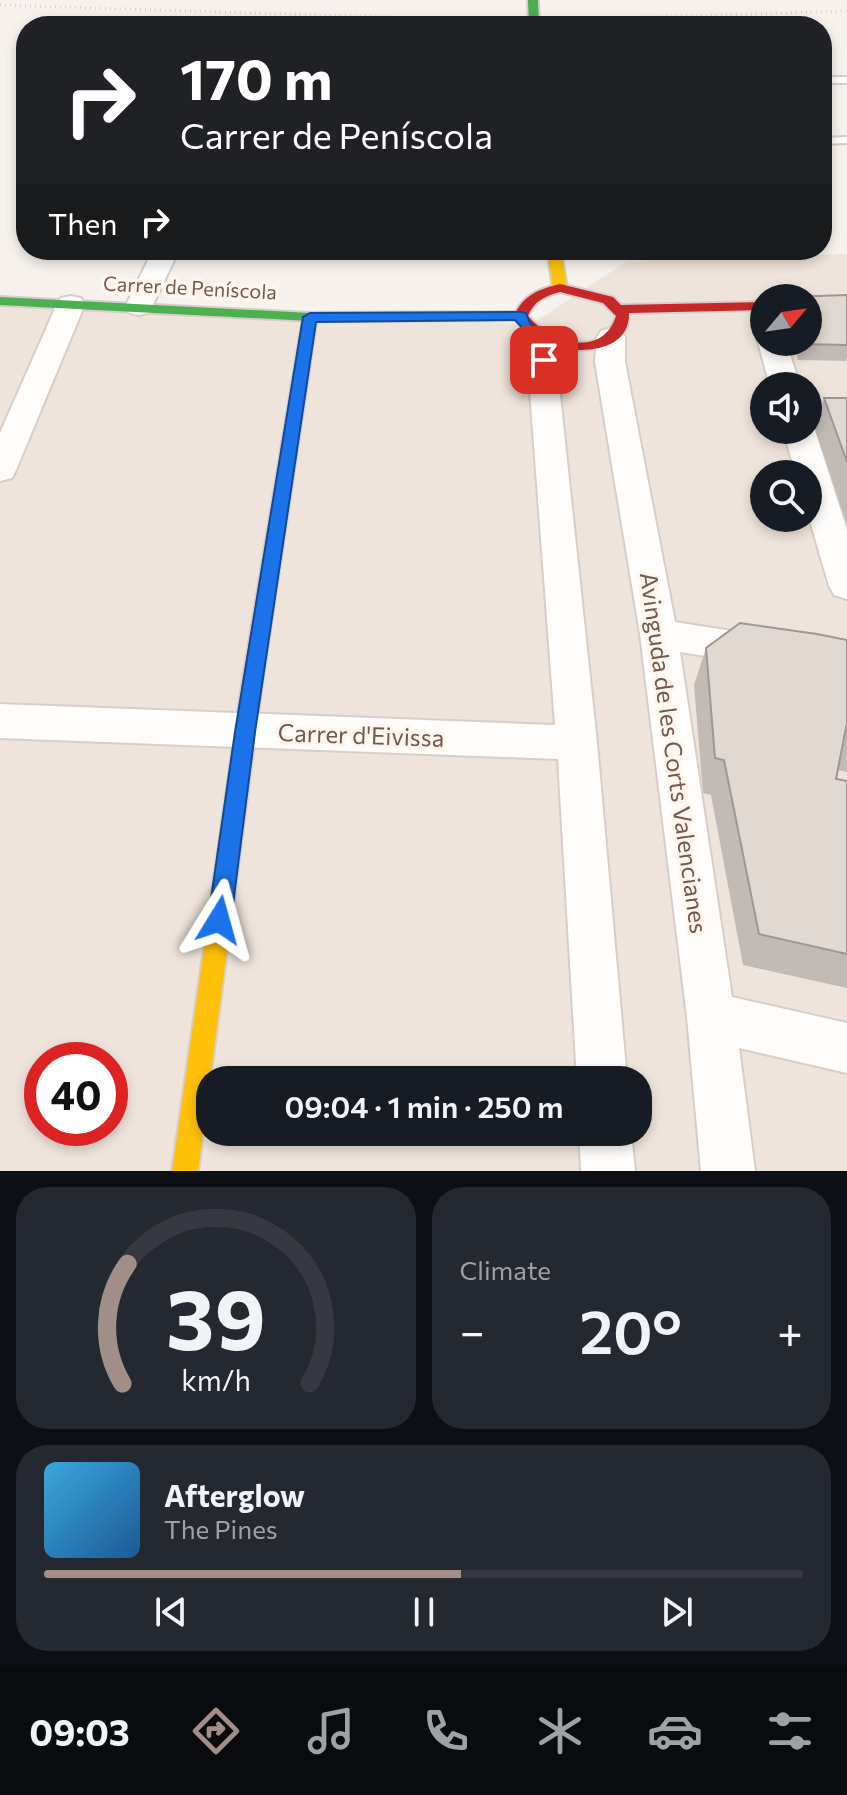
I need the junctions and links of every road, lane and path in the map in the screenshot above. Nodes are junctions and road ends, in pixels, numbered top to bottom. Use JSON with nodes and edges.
{"nodes":[{"id":1,"x":0,"y":5,"type":"edge"},
{"id":2,"x":847,"y":11,"type":"edge"},
{"id":3,"x":258,"y":16,"type":"edge"},
{"id":4,"x":727,"y":16,"type":"edge"},
{"id":5,"x":161,"y":260,"type":"edge"},
{"id":6,"x":556,"y":260,"type":"edge"},
{"id":7,"x":560,"y":288,"type":"junction"},
{"id":8,"x":0,"y":301,"type":"edge"},
{"id":9,"x":71,"y":304,"type":"junction"},
{"id":10,"x":139,"y":307,"type":"junction"},
{"id":11,"x":750,"y":311,"type":"edge"},
{"id":12,"x":310,"y":317,"type":"junction"},
{"id":13,"x":615,"y":323,"type":"junction"},
{"id":14,"x":530,"y":327,"type":"junction"},
{"id":15,"x":803,"y":444,"type":"edge"},
{"id":16,"x":0,"y":470,"type":"edge"},
{"id":17,"x":847,"y":586,"type":"edge"},
{"id":18,"x":659,"y":634,"type":"junction"},
{"id":19,"x":847,"y":664,"type":"edge"},
{"id":20,"x":0,"y":721,"type":"edge"},
{"id":21,"x":245,"y":732,"type":"junction"},
{"id":22,"x":577,"y":743,"type":"junction"},
{"id":23,"x":711,"y":1017,"type":"junction"},
{"id":24,"x":847,"y":1048,"type":"edge"},
{"id":25,"x":601,"y":1066,"type":"edge"},
{"id":26,"x":606,"y":1146,"type":"edge"},
{"id":27,"x":185,"y":1171,"type":"edge"},
{"id":28,"x":608,"y":1171,"type":"edge"},
{"id":29,"x":728,"y":1171,"type":"edge"}],
"edges":[{"from":1,"to":3,"type":"path"},
{"from":2,"to":4,"type":"path"},
{"from":5,"to":10,"type":"street"},
{"from":6,"to":7,"type":"street"},
{"from":7,"to":13,"type":"street"},
{"from":7,"to":14,"type":"street"},
{"from":8,"to":9,"type":"street","name":"Carrer de Peníscola"},
{"from":9,"to":10,"type":"street","name":"Carrer de Peníscola"},
{"from":9,"to":16,"type":"street"},
{"from":10,"to":12,"type":"street","name":"Carrer de Peníscola"},
{"from":11,"to":13,"type":"street"},
{"from":12,"to":14,"type":"street","name":"Carrer de Peníscola"},
{"from":12,"to":21,"type":"street"},
{"from":13,"to":14,"type":"street","name":"Carrer de Peníscola"},
{"from":13,"to":18,"type":"street","name":"Avinguda de les Corts Valencianes"},
{"from":14,"to":22,"type":"street"},
{"from":15,"to":17,"type":"street"},
{"from":18,"to":19,"type":"street"},
{"from":18,"to":23,"type":"street","name":"Avinguda de les Corts Valencianes"},
{"from":20,"to":21,"type":"street","name":"Carrer d'Eivissa"},
{"from":21,"to":22,"type":"street","name":"Carrer d'Eivissa"},
{"from":21,"to":27,"type":"street"},
{"from":22,"to":25,"type":"street"},
{"from":23,"to":24,"type":"street"},
{"from":23,"to":29,"type":"street","name":"Avinguda de les Corts Valencianes"},
{"from":26,"to":28,"type":"street"}]}
